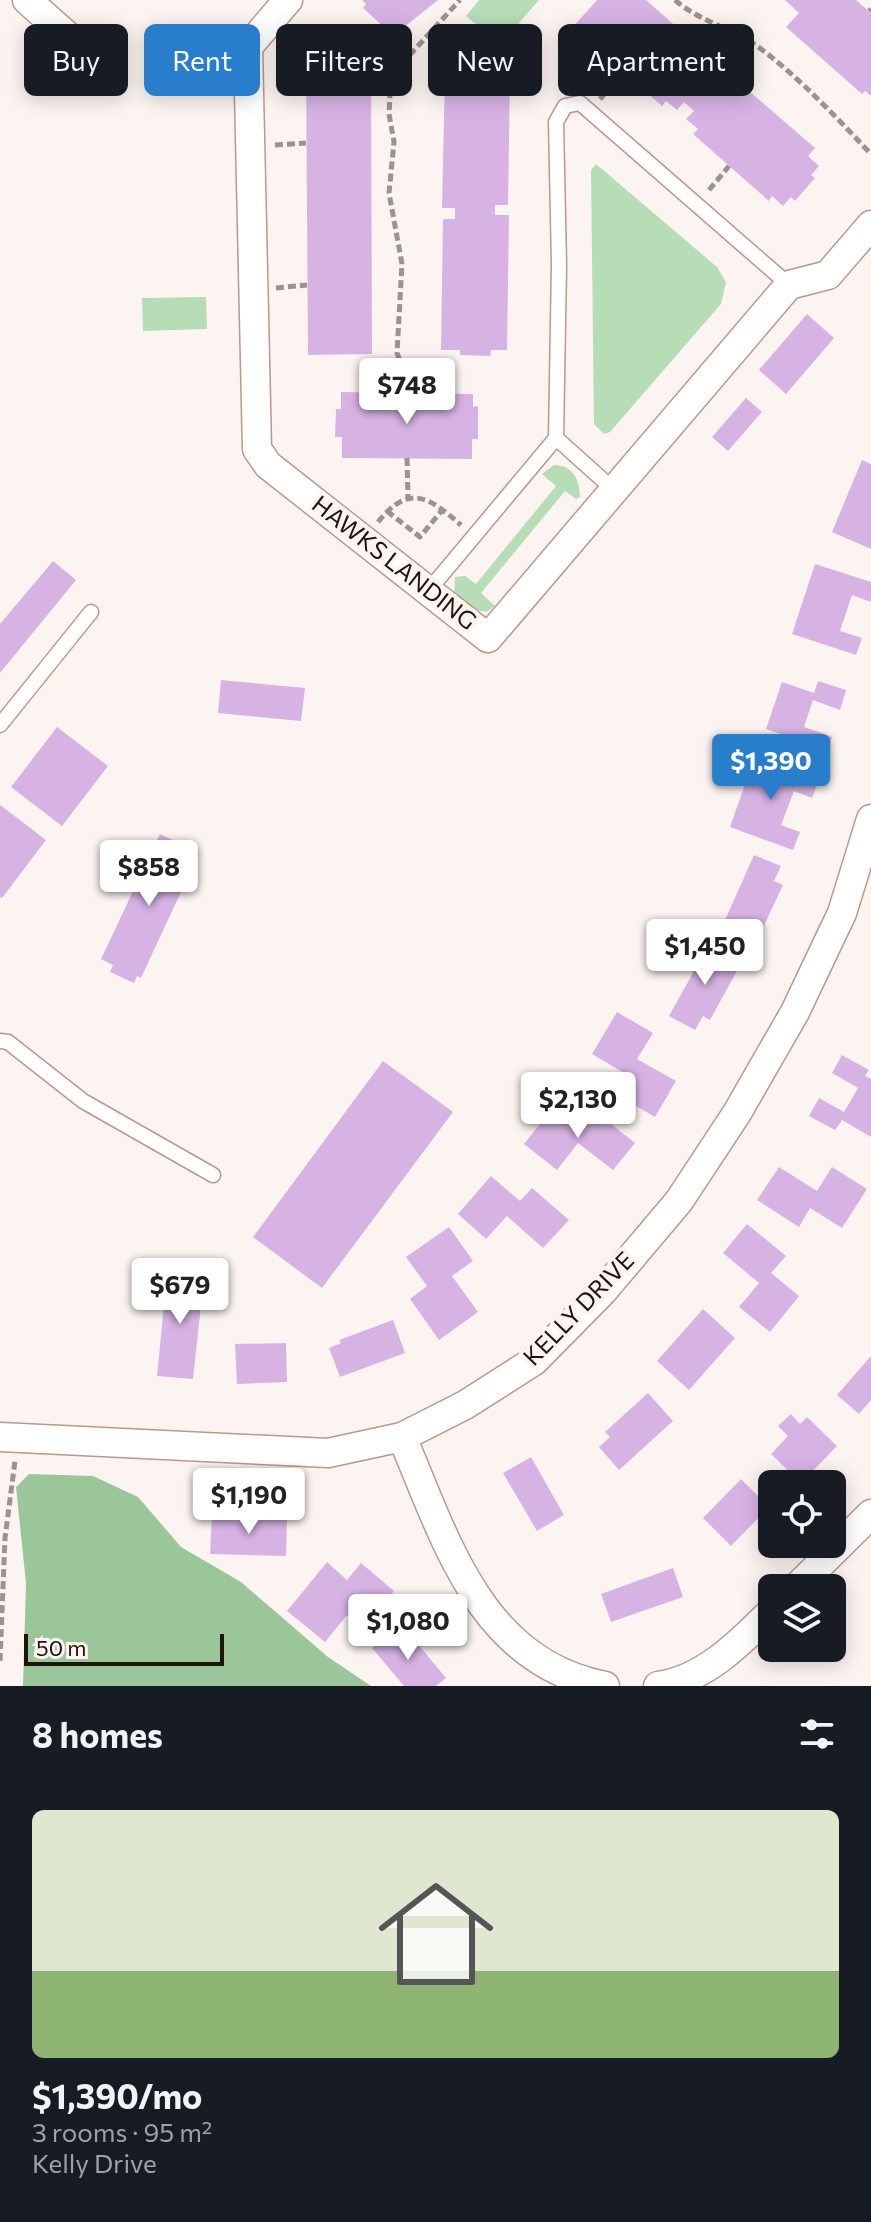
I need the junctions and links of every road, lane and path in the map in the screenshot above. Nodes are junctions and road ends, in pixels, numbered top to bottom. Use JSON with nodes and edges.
{"nodes":[{"id":1,"x":27,"y":0,"type":"edge"},
{"id":2,"x":288,"y":0,"type":"edge"},
{"id":3,"x":460,"y":0,"type":"edge"},
{"id":4,"x":675,"y":0,"type":"edge"},
{"id":5,"x":688,"y":0,"type":"edge"},
{"id":6,"x":683,"y":6,"type":"junction"},
{"id":7,"x":54,"y":24,"type":"edge"},
{"id":8,"x":604,"y":96,"type":"edge"},
{"id":9,"x":590,"y":112,"type":"junction"},
{"id":10,"x":871,"y":154,"type":"edge"},
{"id":11,"x":729,"y":166,"type":"dead end"},
{"id":12,"x":697,"y":205,"type":"junction"},
{"id":13,"x":871,"y":225,"type":"edge"},
{"id":14,"x":789,"y":285,"type":"junction"},
{"id":15,"x":413,"y":393,"type":"dead end"},
{"id":16,"x":556,"y":438,"type":"junction"},
{"id":17,"x":407,"y":458,"type":"dead end"},
{"id":18,"x":614,"y":490,"type":"junction"},
{"id":19,"x":408,"y":497,"type":"junction"},
{"id":20,"x":443,"y":509,"type":"junction"},
{"id":21,"x":387,"y":511,"type":"junction"},
{"id":22,"x":474,"y":536,"type":"junction"},
{"id":23,"x":365,"y":538,"type":"junction"},
{"id":24,"x":429,"y":590,"type":"junction"},
{"id":25,"x":91,"y":612,"type":"dead end"},
{"id":26,"x":0,"y":725,"type":"edge"},
{"id":27,"x":871,"y":819,"type":"edge"},
{"id":28,"x":0,"y":1041,"type":"edge"},
{"id":29,"x":213,"y":1175,"type":"dead end"},
{"id":30,"x":402,"y":1437,"type":"junction"},
{"id":31,"x":8,"y":1447,"type":"edge"},
{"id":32,"x":871,"y":1514,"type":"edge"},
{"id":33,"x":810,"y":1574,"type":"edge"},
{"id":34,"x":758,"y":1625,"type":"edge"},
{"id":35,"x":0,"y":1661,"type":"edge"},
{"id":36,"x":605,"y":1686,"type":"edge"},
{"id":37,"x":658,"y":1686,"type":"edge"}],
"edges":[{"from":1,"to":7,"type":"street"},
{"from":2,"to":23,"type":"street","name":"HAWKS LANDING"},
{"from":3,"to":15,"type":"path"},
{"from":4,"to":6,"type":"path"},
{"from":5,"to":6,"type":"path"},
{"from":6,"to":10,"type":"path"},
{"from":8,"to":9,"type":"path"},
{"from":9,"to":12,"type":"lane"},
{"from":9,"to":16,"type":"lane"},
{"from":11,"to":12,"type":"path"},
{"from":12,"to":14,"type":"lane"},
{"from":13,"to":14,"type":"street"},
{"from":14,"to":18,"type":"street","name":"HAWKS LANDING"},
{"from":16,"to":18,"type":"lane"},
{"from":16,"to":22,"type":"lane"},
{"from":17,"to":19,"type":"path"},
{"from":18,"to":24,"type":"street","name":"HAWKS LANDING"},
{"from":19,"to":20,"type":"path"},
{"from":19,"to":21,"type":"path"},
{"from":20,"to":21,"type":"path"},
{"from":20,"to":22,"type":"path"},
{"from":21,"to":23,"type":"path"},
{"from":22,"to":24,"type":"lane"},
{"from":23,"to":24,"type":"street","name":"HAWKS LANDING"},
{"from":25,"to":26,"type":"lane"},
{"from":27,"to":30,"type":"street","name":"KELLY DRIVE"},
{"from":28,"to":29,"type":"lane"},
{"from":30,"to":31,"type":"street","name":"KELLY DRIVE"},
{"from":30,"to":36,"type":"street"},
{"from":31,"to":35,"type":"path"},
{"from":32,"to":33,"type":"street"},
{"from":34,"to":37,"type":"street"}]}
